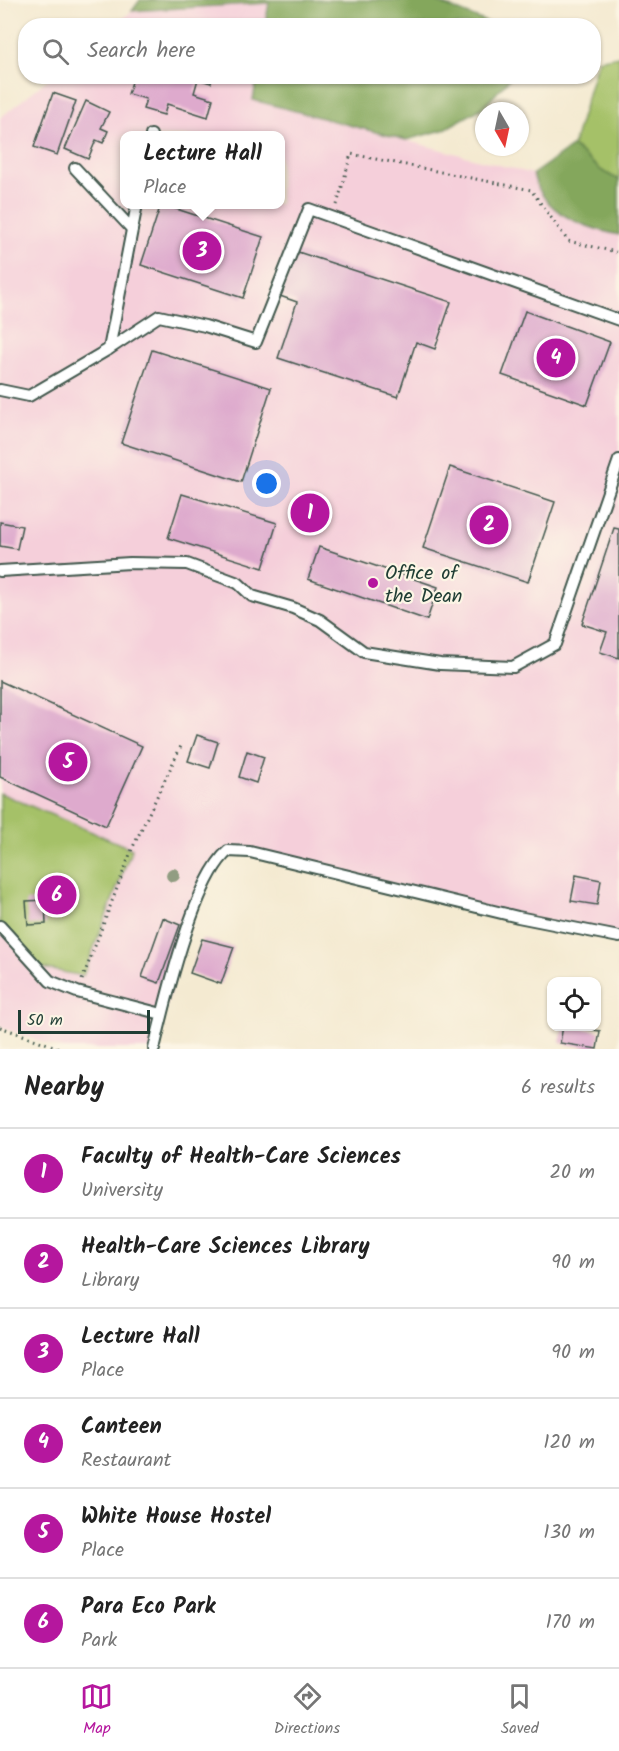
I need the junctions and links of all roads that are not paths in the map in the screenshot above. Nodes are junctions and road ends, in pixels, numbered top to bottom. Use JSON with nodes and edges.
{"nodes":[{"id":1,"x":75,"y":168,"type":"dead end"},
{"id":2,"x":136,"y":209,"type":"edge"},
{"id":3,"x":132,"y":229,"type":"junction"},
{"id":4,"x":619,"y":320,"type":"edge"},
{"id":5,"x":109,"y":349,"type":"junction"},
{"id":6,"x":0,"y":390,"type":"edge"},
{"id":7,"x":619,"y":460,"type":"edge"},
{"id":8,"x":0,"y":571,"type":"edge"},
{"id":9,"x":0,"y":926,"type":"edge"},
{"id":10,"x":619,"y":937,"type":"edge"},
{"id":11,"x":162,"y":1014,"type":"junction"},
{"id":12,"x":154,"y":1049,"type":"edge"}],
"edges":[{"from":1,"to":3,"type":"lane"},
{"from":2,"to":3,"type":"lane"},
{"from":3,"to":5,"type":"lane"},
{"from":4,"to":5,"type":"lane"},
{"from":5,"to":6,"type":"lane"},
{"from":7,"to":8,"type":"lane"},
{"from":9,"to":11,"type":"lane"},
{"from":10,"to":11,"type":"lane"},
{"from":11,"to":12,"type":"lane"}]}
